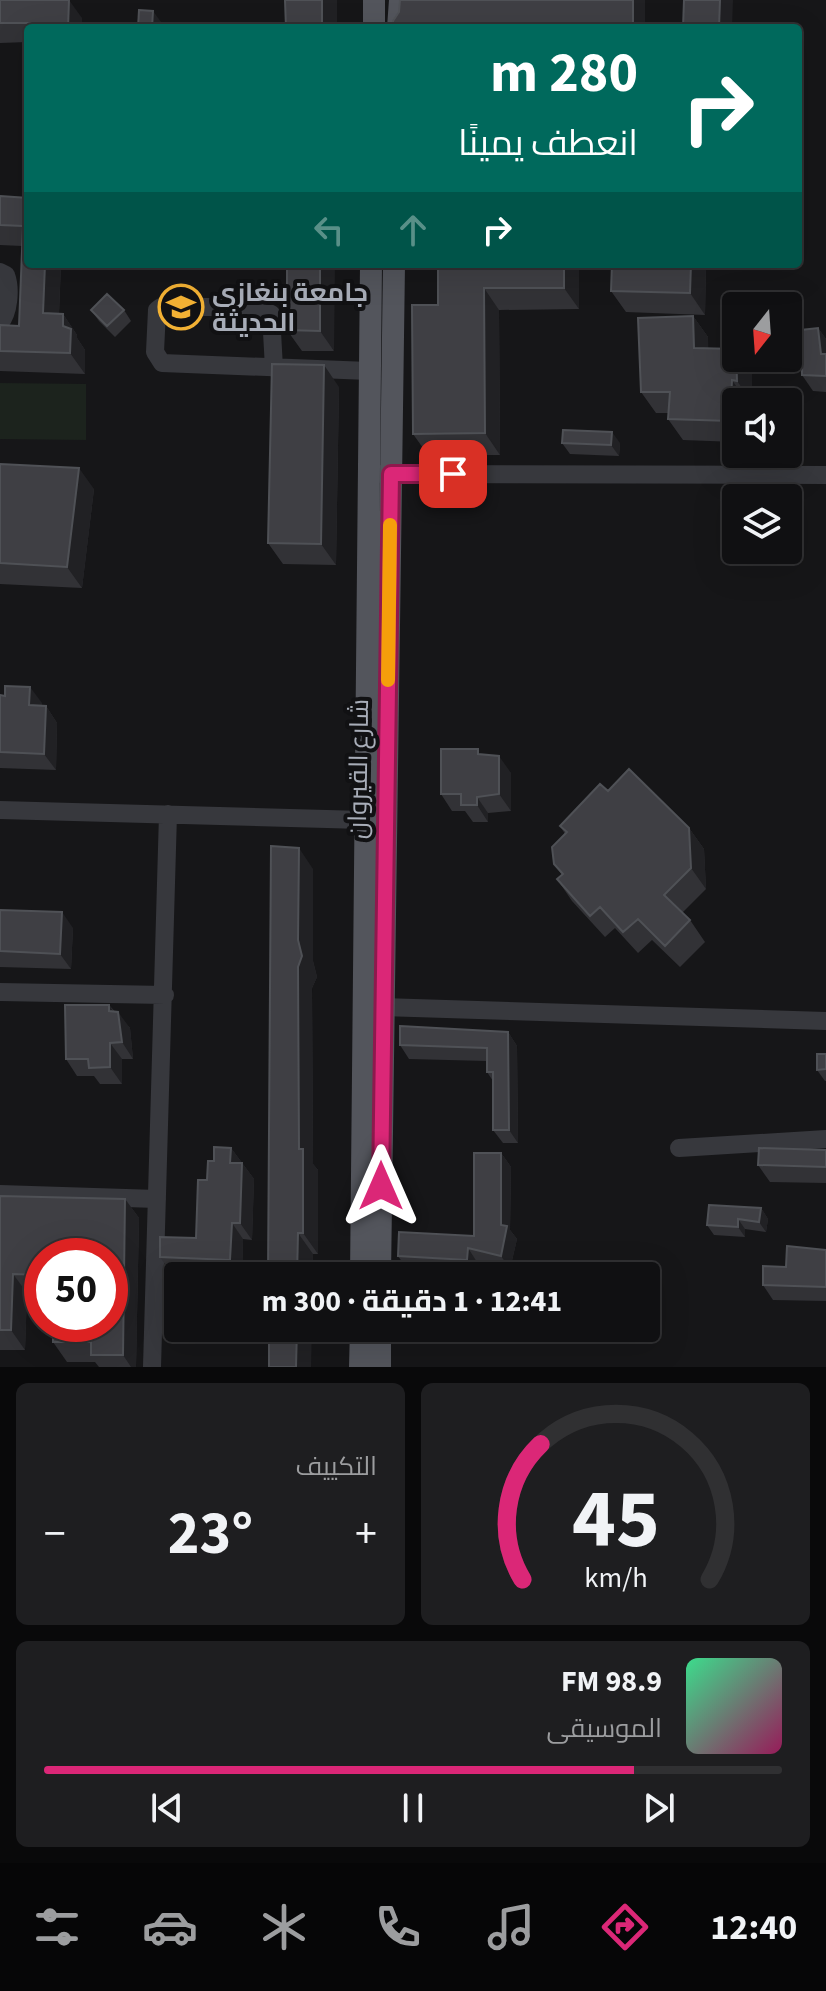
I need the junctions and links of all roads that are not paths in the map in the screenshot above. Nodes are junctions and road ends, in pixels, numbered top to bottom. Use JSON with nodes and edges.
{"nodes":[{"id":1,"x":374,"y":0,"type":"edge"},
{"id":2,"x":399,"y":2,"type":"edge"},
{"id":3,"x":374,"y":24,"type":"edge"},
{"id":4,"x":398,"y":24,"type":"edge"},
{"id":5,"x":371,"y":268,"type":"edge"},
{"id":6,"x":394,"y":268,"type":"edge"},
{"id":7,"x":0,"y":272,"type":"edge"},
{"id":8,"x":0,"y":323,"type":"edge"},
{"id":9,"x":274,"y":368,"type":"junction"},
{"id":10,"x":369,"y":371,"type":"junction"},
{"id":11,"x":381,"y":474,"type":"junction"},
{"id":12,"x":826,"y":475,"type":"edge"},
{"id":13,"x":0,"y":810,"type":"edge"},
{"id":14,"x":168,"y":814,"type":"junction"},
{"id":15,"x":363,"y":820,"type":"junction"},
{"id":16,"x":0,"y":992,"type":"edge"},
{"id":17,"x":165,"y":995,"type":"junction"},
{"id":18,"x":382,"y":1007,"type":"junction"},
{"id":19,"x":826,"y":1021,"type":"edge"},
{"id":20,"x":826,"y":1139,"type":"edge"},
{"id":21,"x":679,"y":1148,"type":"dead end"},
{"id":22,"x":0,"y":1194,"type":"edge"},
{"id":23,"x":157,"y":1199,"type":"junction"},
{"id":24,"x":361,"y":1262,"type":"edge"},
{"id":25,"x":380,"y":1262,"type":"edge"},
{"id":26,"x":361,"y":1342,"type":"edge"},
{"id":27,"x":380,"y":1342,"type":"edge"},
{"id":28,"x":152,"y":1367,"type":"edge"},
{"id":29,"x":360,"y":1367,"type":"edge"},
{"id":30,"x":380,"y":1367,"type":"edge"}],
"edges":[{"from":1,"to":3,"type":"main road"},
{"from":2,"to":4,"type":"main road"},
{"from":5,"to":10,"type":"main road","name":"شارع القيروان"},
{"from":6,"to":11,"type":"main road","name":"شارع القيروان"},
{"from":7,"to":8,"type":"street"},
{"from":9,"to":9,"type":"street"},
{"from":9,"to":10,"type":"street"},
{"from":10,"to":11,"type":"main road","name":"شارع القيروان"},
{"from":11,"to":12,"type":"street"},
{"from":11,"to":15,"type":"main road","name":"شارع القيروان"},
{"from":11,"to":18,"type":"main road","name":"شارع القيروان"},
{"from":13,"to":14,"type":"street"},
{"from":14,"to":15,"type":"street"},
{"from":14,"to":17,"type":"street"},
{"from":15,"to":24,"type":"main road","name":"شارع القيروان"},
{"from":16,"to":17,"type":"street"},
{"from":17,"to":23,"type":"street"},
{"from":18,"to":19,"type":"street"},
{"from":18,"to":25,"type":"main road","name":"شارع القيروان"},
{"from":20,"to":21,"type":"street"},
{"from":22,"to":23,"type":"street"},
{"from":23,"to":28,"type":"street"},
{"from":26,"to":29,"type":"main road"},
{"from":27,"to":30,"type":"main road"}]}
